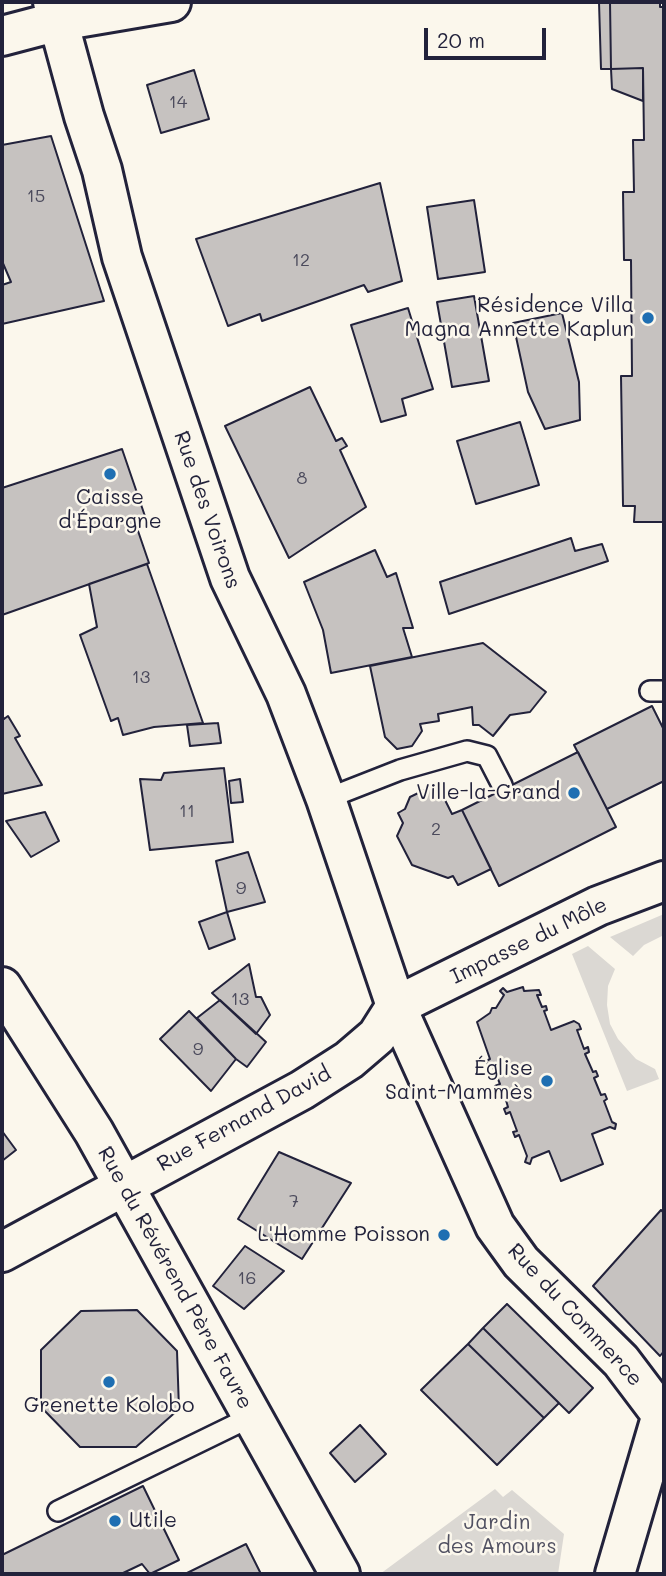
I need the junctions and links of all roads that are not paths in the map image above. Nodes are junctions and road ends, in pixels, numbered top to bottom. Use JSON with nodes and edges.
{"nodes":[{"id":1,"x":172,"y":2,"type":"edge"},
{"id":2,"x":56,"y":11,"type":"edge"},
{"id":3,"x":2,"y":36,"type":"edge"},
{"id":4,"x":502,"y":785,"type":"dead end"},
{"id":5,"x":326,"y":799,"type":"junction"},
{"id":6,"x":664,"y":881,"type":"edge"},
{"id":7,"x":2,"y":987,"type":"edge"},
{"id":8,"x":396,"y":1006,"type":"junction"},
{"id":9,"x":123,"y":1185,"type":"junction"},
{"id":10,"x":2,"y":1252,"type":"edge"},
{"id":11,"x":253,"y":1416,"type":"junction"},
{"id":12,"x":663,"y":1416,"type":"edge"},
{"id":13,"x":58,"y":1511,"type":"dead end"},
{"id":14,"x":340,"y":1574,"type":"edge"},
{"id":15,"x":615,"y":1574,"type":"edge"}],
"edges":[{"from":1,"to":2,"type":"street"},
{"from":2,"to":3,"type":"street"},
{"from":2,"to":5,"type":"street","name":"Rue des Voirons"},
{"from":4,"to":5,"type":"lane"},
{"from":5,"to":8,"type":"street","name":"Rue des Voirons"},
{"from":6,"to":8,"type":"street","name":"Impasse du Môle"},
{"from":7,"to":9,"type":"street","name":"Rue du Révérend Père Favre"},
{"from":8,"to":9,"type":"street","name":"Rue Fernand David"},
{"from":8,"to":12,"type":"street","name":"Rue du Commerce"},
{"from":9,"to":10,"type":"street","name":"Rue Fernand David"},
{"from":9,"to":11,"type":"street","name":"Rue du Révérend Père Favre"},
{"from":11,"to":13,"type":"lane"},
{"from":11,"to":14,"type":"street","name":"Rue du Révérend Père Favre"},
{"from":12,"to":15,"type":"street"}]}
